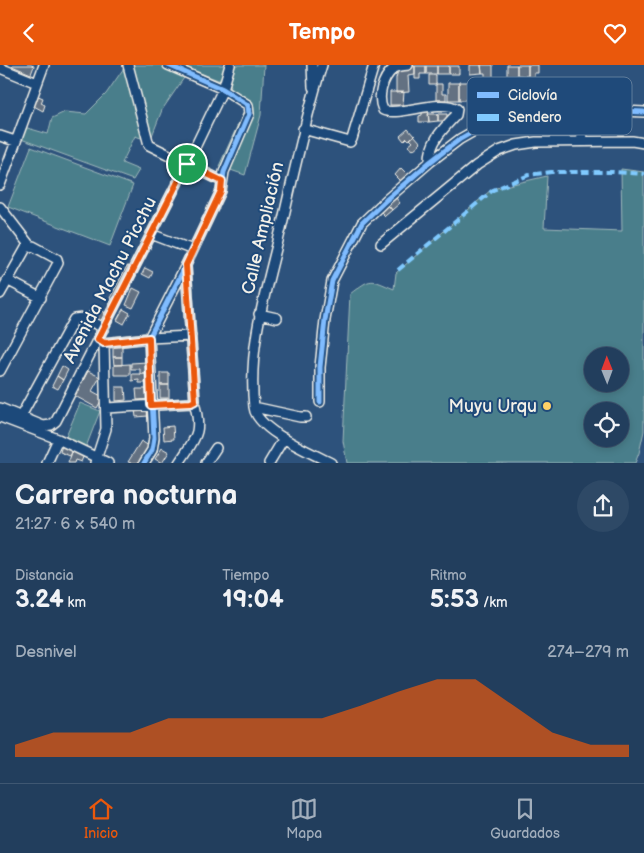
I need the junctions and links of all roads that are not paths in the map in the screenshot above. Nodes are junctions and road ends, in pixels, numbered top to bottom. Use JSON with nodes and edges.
{"nodes":[{"id":1,"x":44,"y":65,"type":"edge"},
{"id":2,"x":128,"y":65,"type":"edge"},
{"id":3,"x":168,"y":65,"type":"edge"},
{"id":4,"x":230,"y":65,"type":"edge"},
{"id":5,"x":312,"y":65,"type":"edge"},
{"id":6,"x":322,"y":65,"type":"edge"},
{"id":7,"x":374,"y":65,"type":"edge"},
{"id":8,"x":408,"y":65,"type":"edge"},
{"id":9,"x":0,"y":68,"type":"edge"},
{"id":10,"x":37,"y":83,"type":"junction"},
{"id":11,"x":223,"y":89,"type":"junction"},
{"id":12,"x":313,"y":94,"type":"junction"},
{"id":13,"x":303,"y":129,"type":"junction"},
{"id":14,"x":0,"y":135,"type":"edge"},
{"id":15,"x":467,"y":135,"type":"edge"},
{"id":16,"x":582,"y":135,"type":"edge"},
{"id":17,"x":15,"y":141,"type":"junction"},
{"id":18,"x":582,"y":141,"type":"junction"},
{"id":19,"x":644,"y":143,"type":"edge"},
{"id":20,"x":430,"y":162,"type":"junction"},
{"id":21,"x":187,"y":164,"type":"junction"},
{"id":22,"x":222,"y":181,"type":"junction"},
{"id":23,"x":0,"y":185,"type":"edge"},
{"id":24,"x":0,"y":207,"type":"edge"},
{"id":25,"x":151,"y":234,"type":"junction"},
{"id":26,"x":381,"y":244,"type":"dead end"},
{"id":27,"x":30,"y":246,"type":"junction"},
{"id":28,"x":192,"y":250,"type":"junction"},
{"id":29,"x":186,"y":265,"type":"junction"},
{"id":30,"x":7,"y":280,"type":"junction"},
{"id":31,"x":0,"y":294,"type":"edge"},
{"id":32,"x":40,"y":297,"type":"junction"},
{"id":33,"x":259,"y":314,"type":"junction"},
{"id":34,"x":277,"y":318,"type":"dead end"},
{"id":35,"x":104,"y":327,"type":"junction"},
{"id":36,"x":191,"y":336,"type":"junction"},
{"id":37,"x":149,"y":338,"type":"junction"},
{"id":38,"x":101,"y":341,"type":"junction"},
{"id":39,"x":0,"y":371,"type":"edge"},
{"id":40,"x":320,"y":402,"type":"dead end"},
{"id":41,"x":194,"y":403,"type":"junction"},
{"id":42,"x":254,"y":404,"type":"junction"},
{"id":43,"x":151,"y":405,"type":"junction"},
{"id":44,"x":0,"y":408,"type":"edge"},
{"id":45,"x":106,"y":408,"type":"junction"},
{"id":46,"x":21,"y":416,"type":"junction"},
{"id":47,"x":0,"y":417,"type":"edge"},
{"id":48,"x":306,"y":417,"type":"dead end"},
{"id":49,"x":284,"y":438,"type":"junction"},
{"id":50,"x":58,"y":439,"type":"junction"},
{"id":51,"x":216,"y":448,"type":"dead end"},
{"id":52,"x":96,"y":460,"type":"edge"},
{"id":53,"x":47,"y":463,"type":"edge"},
{"id":54,"x":108,"y":463,"type":"edge"},
{"id":55,"x":144,"y":463,"type":"edge"},
{"id":56,"x":179,"y":463,"type":"edge"},
{"id":57,"x":206,"y":463,"type":"edge"},
{"id":58,"x":269,"y":463,"type":"edge"},
{"id":59,"x":331,"y":463,"type":"edge"}],
"edges":[{"from":1,"to":10,"type":"street"},
{"from":2,"to":21,"type":"street"},
{"from":3,"to":11,"type":"street"},
{"from":4,"to":11,"type":"street","name":"Avenida Machu Picchu"},
{"from":5,"to":12,"type":"street"},
{"from":6,"to":12,"type":"street","name":"Calle Ampliación"},
{"from":7,"to":13,"type":"street"},
{"from":8,"to":20,"type":"street"},
{"from":9,"to":10,"type":"street"},
{"from":10,"to":17,"type":"street"},
{"from":11,"to":21,"type":"street","name":"Avenida Machu Picchu"},
{"from":11,"to":22,"type":"street"},
{"from":12,"to":13,"type":"street","name":"Calle Ampliación"},
{"from":13,"to":33,"type":"street","name":"Calle Ampliación"},
{"from":14,"to":17,"type":"street"},
{"from":15,"to":20,"type":"street"},
{"from":16,"to":18,"type":"street"},
{"from":17,"to":23,"type":"street"},
{"from":18,"to":19,"type":"street"},
{"from":18,"to":26,"type":"street"},
{"from":20,"to":40,"type":"street"},
{"from":21,"to":22,"type":"street"},
{"from":21,"to":25,"type":"street","name":"Avenida Machu Picchu"},
{"from":22,"to":28,"type":"street"},
{"from":24,"to":27,"type":"street"},
{"from":25,"to":28,"type":"street"},
{"from":25,"to":35,"type":"street","name":"Avenida Machu Picchu"},
{"from":27,"to":30,"type":"street"},
{"from":27,"to":32,"type":"street"},
{"from":28,"to":29,"type":"street"},
{"from":29,"to":36,"type":"street"},
{"from":29,"to":37,"type":"street"},
{"from":30,"to":31,"type":"street"},
{"from":30,"to":32,"type":"street"},
{"from":32,"to":39,"type":"street"},
{"from":33,"to":34,"type":"street"},
{"from":33,"to":42,"type":"street","name":"Calle Ampliación"},
{"from":35,"to":38,"type":"street","name":"Avenida Machu Picchu"},
{"from":35,"to":46,"type":"street"},
{"from":36,"to":37,"type":"street"},
{"from":36,"to":41,"type":"street"},
{"from":37,"to":38,"type":"street"},
{"from":37,"to":43,"type":"street"},
{"from":38,"to":45,"type":"street"},
{"from":38,"to":46,"type":"street","name":"Avenida Machu Picchu"},
{"from":41,"to":43,"type":"street"},
{"from":41,"to":56,"type":"street"},
{"from":42,"to":48,"type":"street"},
{"from":42,"to":49,"type":"street"},
{"from":43,"to":45,"type":"street"},
{"from":43,"to":55,"type":"street"},
{"from":44,"to":46,"type":"street"},
{"from":45,"to":52,"type":"street"},
{"from":47,"to":50,"type":"street"},
{"from":49,"to":58,"type":"street"},
{"from":49,"to":59,"type":"street"},
{"from":50,"to":52,"type":"street"},
{"from":50,"to":53,"type":"street"},
{"from":51,"to":57,"type":"street"},
{"from":52,"to":54,"type":"street"}]}
